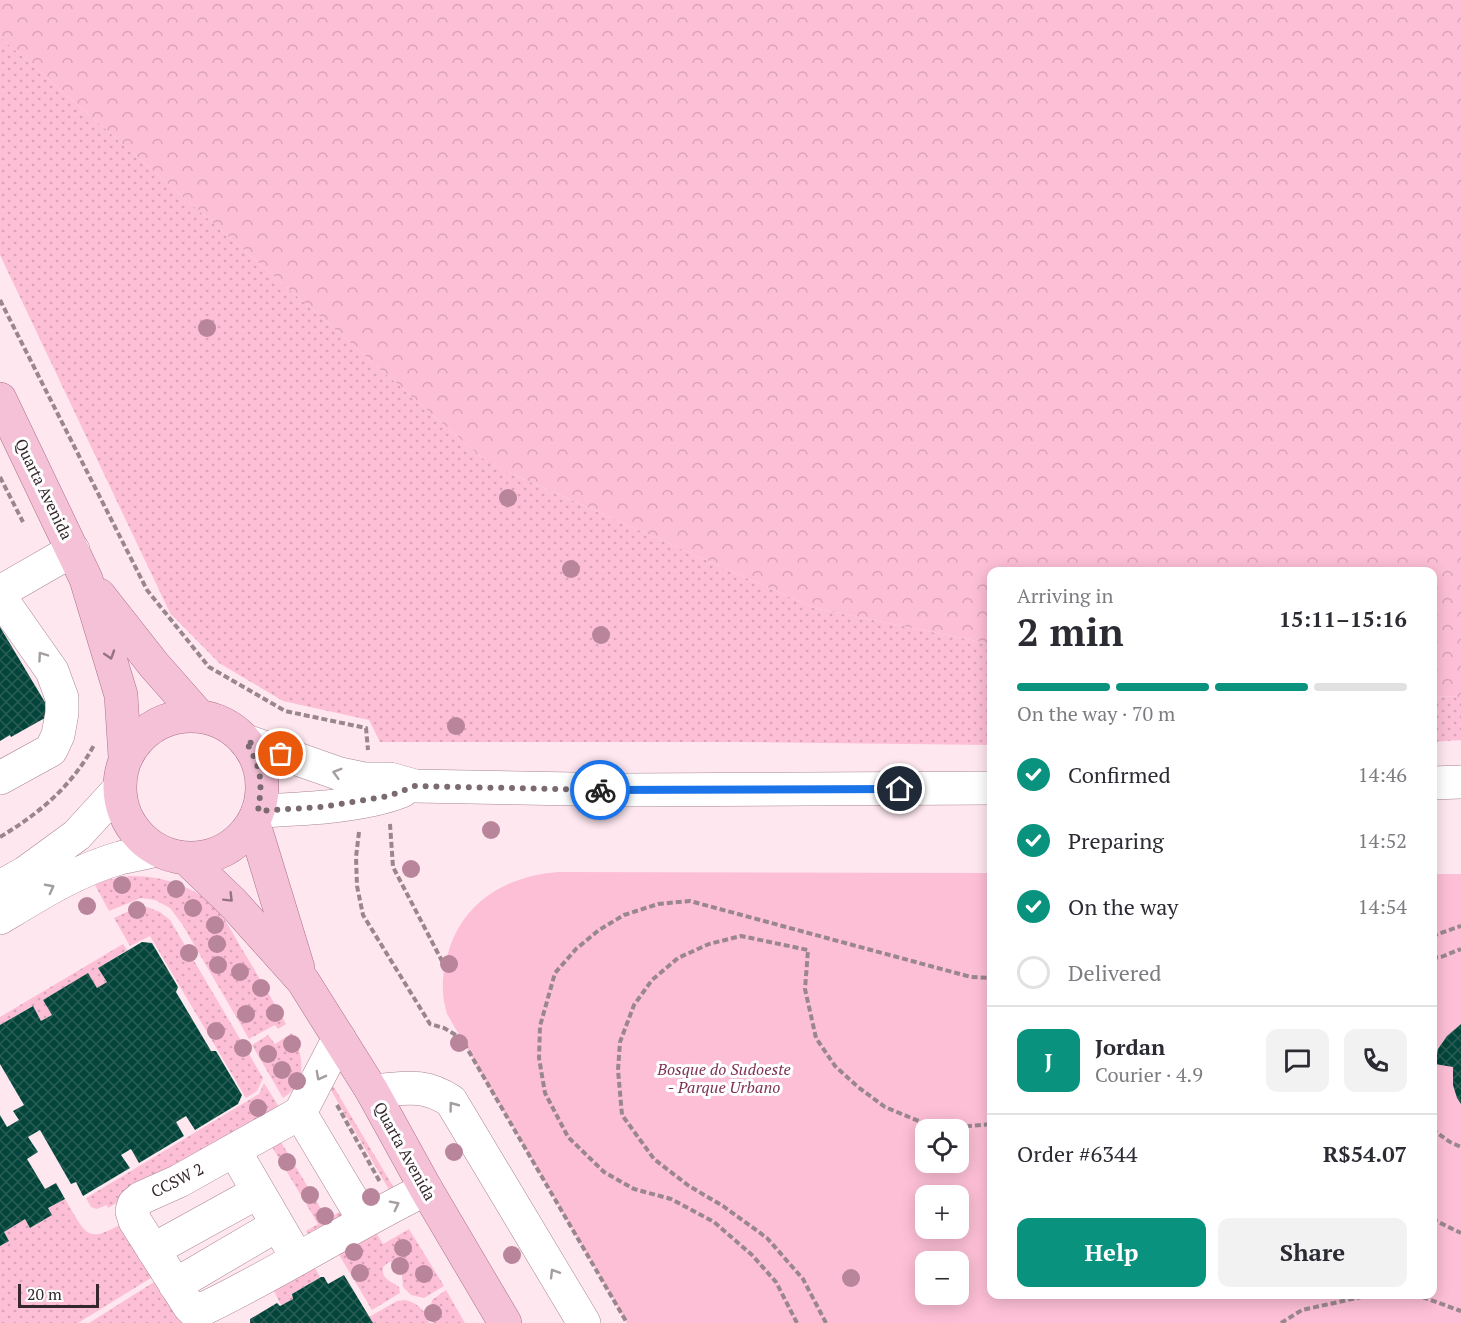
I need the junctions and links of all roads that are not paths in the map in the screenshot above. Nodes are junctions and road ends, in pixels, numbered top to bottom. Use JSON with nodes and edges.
{"nodes":[{"id":1,"x":0,"y":399,"type":"edge"},
{"id":2,"x":73,"y":550,"type":"junction"},
{"id":3,"x":86,"y":579,"type":"junction"},
{"id":4,"x":0,"y":595,"type":"edge"},
{"id":5,"x":199,"y":716,"type":"junction"},
{"id":6,"x":246,"y":741,"type":"junction"},
{"id":7,"x":125,"y":757,"type":"junction"},
{"id":8,"x":0,"y":778,"type":"edge"},
{"id":9,"x":1461,"y":782,"type":"edge"},
{"id":10,"x":1437,"y":783,"type":"edge"},
{"id":11,"x":987,"y":788,"type":"edge"},
{"id":12,"x":119,"y":789,"type":"junction"},
{"id":13,"x":402,"y":791,"type":"junction"},
{"id":14,"x":256,"y":818,"type":"junction"},
{"id":15,"x":172,"y":854,"type":"junction"},
{"id":16,"x":0,"y":887,"type":"edge"},
{"id":17,"x":0,"y":918,"type":"edge"},
{"id":18,"x":303,"y":981,"type":"junction"},
{"id":19,"x":339,"y":1038,"type":"junction"},
{"id":20,"x":372,"y":1091,"type":"junction"},
{"id":21,"x":300,"y":1113,"type":"junction"},
{"id":22,"x":234,"y":1150,"type":"junction"},
{"id":23,"x":426,"y":1189,"type":"junction"},
{"id":24,"x":258,"y":1192,"type":"junction"},
{"id":25,"x":364,"y":1220,"type":"junction"},
{"id":26,"x":278,"y":1225,"type":"junction"},
{"id":27,"x":153,"y":1250,"type":"junction"},
{"id":28,"x":297,"y":1258,"type":"junction"},
{"id":29,"x":175,"y":1285,"type":"junction"},
{"id":30,"x":505,"y":1323,"type":"edge"},
{"id":31,"x":584,"y":1323,"type":"edge"}],
"edges":[{"from":1,"to":2,"type":"main road","name":"Quarta Avenida"},
{"from":2,"to":3,"type":"main road","name":"Quarta Avenida"},
{"from":2,"to":4,"type":"street"},
{"from":3,"to":5,"type":"main road","name":"Quarta Avenida"},
{"from":3,"to":7,"type":"main road","name":"Quarta Avenida","one_way":true},
{"from":8,"to":4,"type":"street","one_way":true},
{"from":5,"to":6,"type":"main road"},
{"from":5,"to":7,"type":"main road"},
{"from":13,"to":6,"type":"street","one_way":true},
{"from":6,"to":14,"type":"main road"},
{"from":7,"to":12,"type":"main road"},
{"from":9,"to":10,"type":"street"},
{"from":11,"to":13,"type":"street"},
{"from":12,"to":15,"type":"main road"},
{"from":12,"to":16,"type":"street"},
{"from":13,"to":14,"type":"street"},
{"from":14,"to":15,"type":"main road"},
{"from":14,"to":18,"type":"main road","name":"Quarta Avenida"},
{"from":17,"to":15,"type":"street","one_way":true},
{"from":15,"to":18,"type":"main road","name":"Quarta Avenida","one_way":true},
{"from":18,"to":19,"type":"main road","name":"Quarta Avenida"},
{"from":19,"to":20,"type":"main road","name":"Quarta Avenida"},
{"from":19,"to":21,"type":"street","one_way":true},
{"from":20,"to":23,"type":"main road","name":"Quarta Avenida"},
{"from":31,"to":20,"type":"street","one_way":true},
{"from":21,"to":22,"type":"street","name":"CCSW 2"},
{"from":21,"to":25,"type":"street"},
{"from":22,"to":24,"type":"street"},
{"from":22,"to":27,"type":"street","name":"CCSW 2"},
{"from":25,"to":23,"type":"street","name":"CCSW 2","one_way":true},
{"from":23,"to":30,"type":"main road","name":"Quarta Avenida"},
{"from":24,"to":26,"type":"street"},
{"from":24,"to":27,"type":"street"},
{"from":25,"to":28,"type":"street","name":"CCSW 2"},
{"from":26,"to":28,"type":"street"},
{"from":26,"to":29,"type":"street"},
{"from":27,"to":29,"type":"street","name":"CCSW 2"},
{"from":28,"to":29,"type":"street","name":"CCSW 2"}]}
